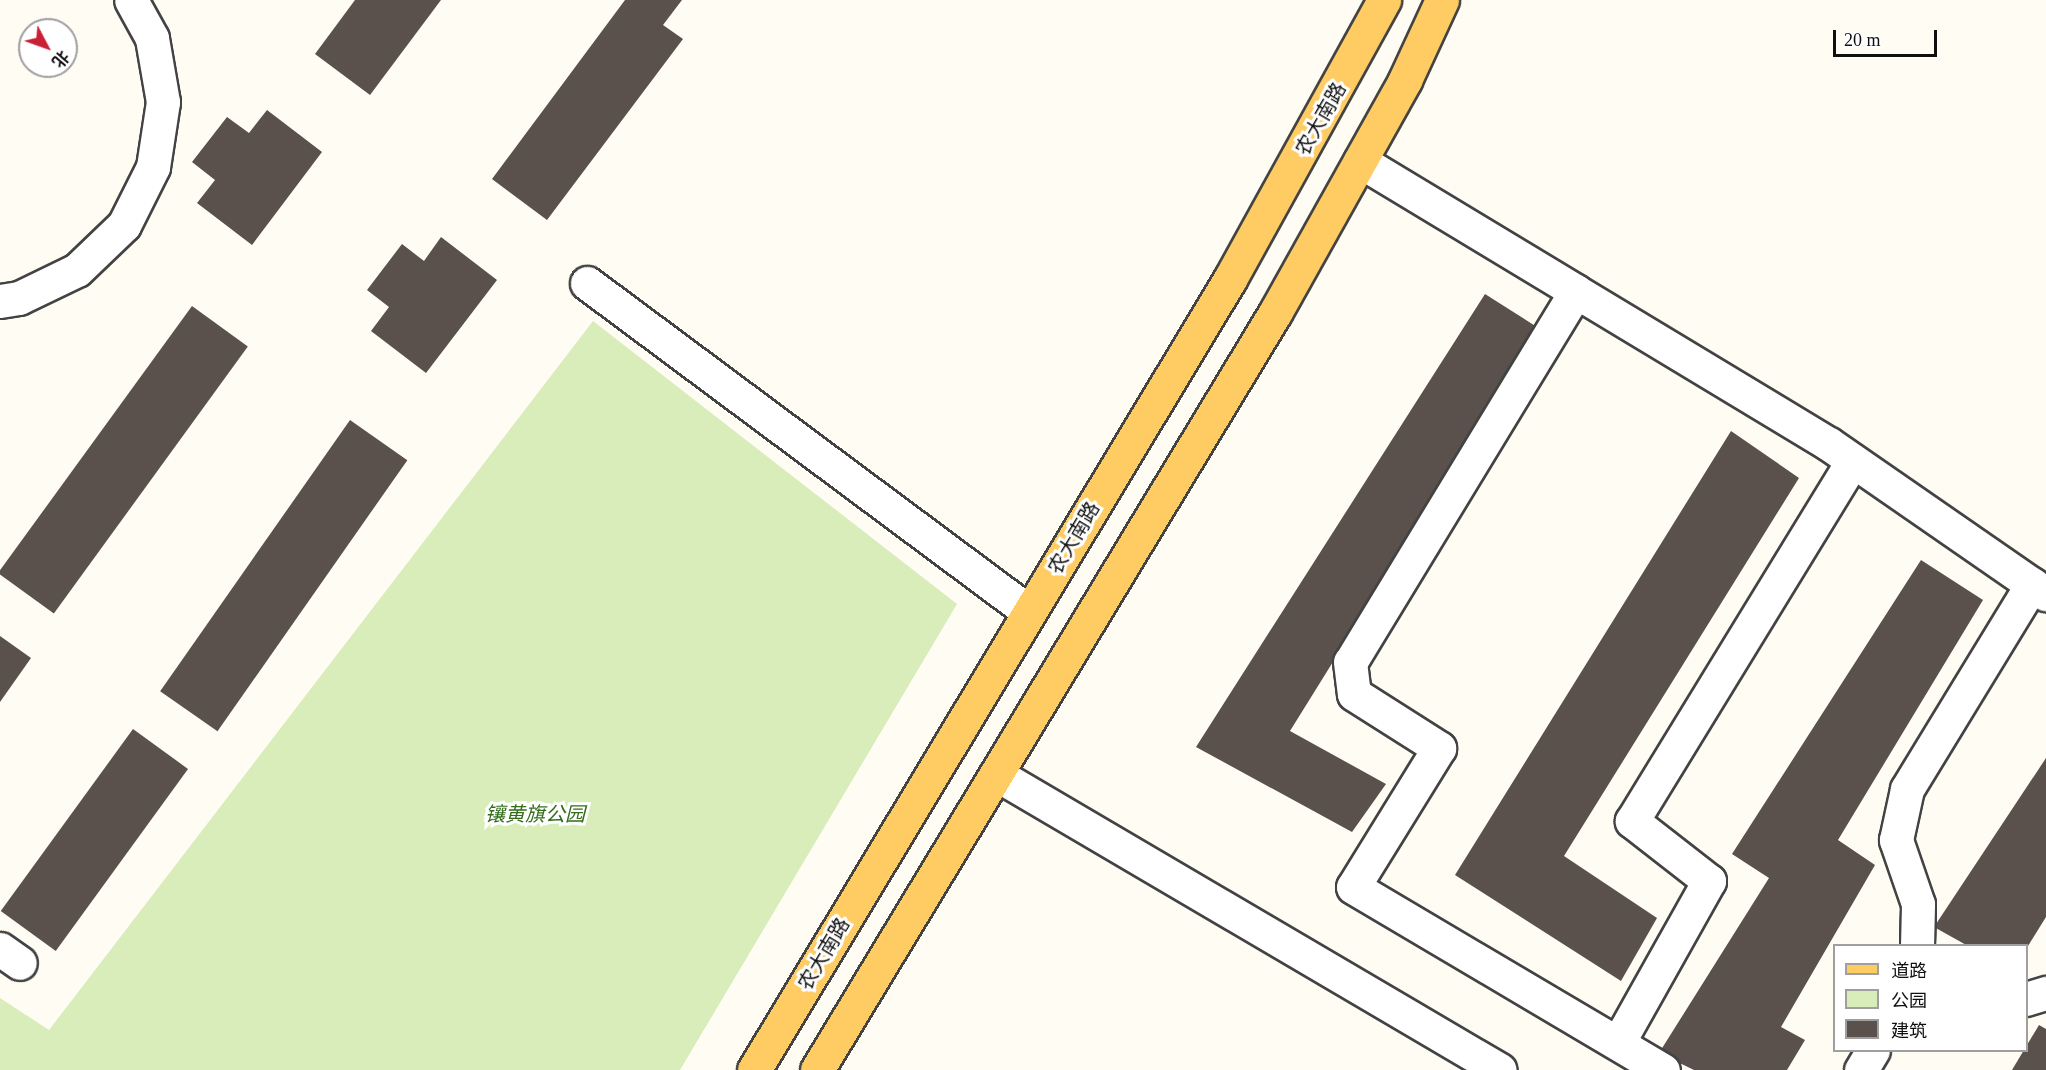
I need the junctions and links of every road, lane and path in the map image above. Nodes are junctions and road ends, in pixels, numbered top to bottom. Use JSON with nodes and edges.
{"nodes":[{"id":1,"x":131,"y":0,"type":"edge"},
{"id":2,"x":1384,"y":0,"type":"edge"},
{"id":3,"x":1442,"y":0,"type":"edge"},
{"id":4,"x":1360,"y":160,"type":"junction"},
{"id":5,"x":587,"y":283,"type":"dead end"},
{"id":6,"x":1576,"y":291,"type":"junction"},
{"id":7,"x":0,"y":301,"type":"edge"},
{"id":8,"x":1853,"y":461,"type":"junction"},
{"id":9,"x":2039,"y":589,"type":"edge"},
{"id":10,"x":1029,"y":612,"type":"junction"},
{"id":11,"x":996,"y":774,"type":"junction"},
{"id":12,"x":1917,"y":944,"type":"edge"},
{"id":13,"x":2046,"y":993,"type":"edge"},
{"id":14,"x":2028,"y":998,"type":"edge"},
{"id":15,"x":1618,"y":1043,"type":"junction"},
{"id":16,"x":1872,"y":1052,"type":"edge"},
{"id":17,"x":754,"y":1070,"type":"edge"},
{"id":18,"x":817,"y":1070,"type":"edge"},
{"id":19,"x":1500,"y":1070,"type":"edge"},
{"id":20,"x":1663,"y":1070,"type":"edge"},
{"id":21,"x":1861,"y":1070,"type":"edge"}],
"edges":[{"from":1,"to":7,"type":"street"},
{"from":2,"to":10,"type":"main road","name":"农大南路"},
{"from":3,"to":4,"type":"main road"},
{"from":4,"to":6,"type":"street"},
{"from":4,"to":11,"type":"main road"},
{"from":5,"to":10,"type":"street"},
{"from":6,"to":8,"type":"street"},
{"from":6,"to":15,"type":"street"},
{"from":8,"to":9,"type":"street"},
{"from":8,"to":15,"type":"street"},
{"from":9,"to":12,"type":"street"},
{"from":10,"to":17,"type":"main road","name":"农大南路"},
{"from":11,"to":18,"type":"main road"},
{"from":11,"to":19,"type":"street"},
{"from":13,"to":14,"type":"street"},
{"from":15,"to":20,"type":"street"},
{"from":16,"to":21,"type":"street"}]}
